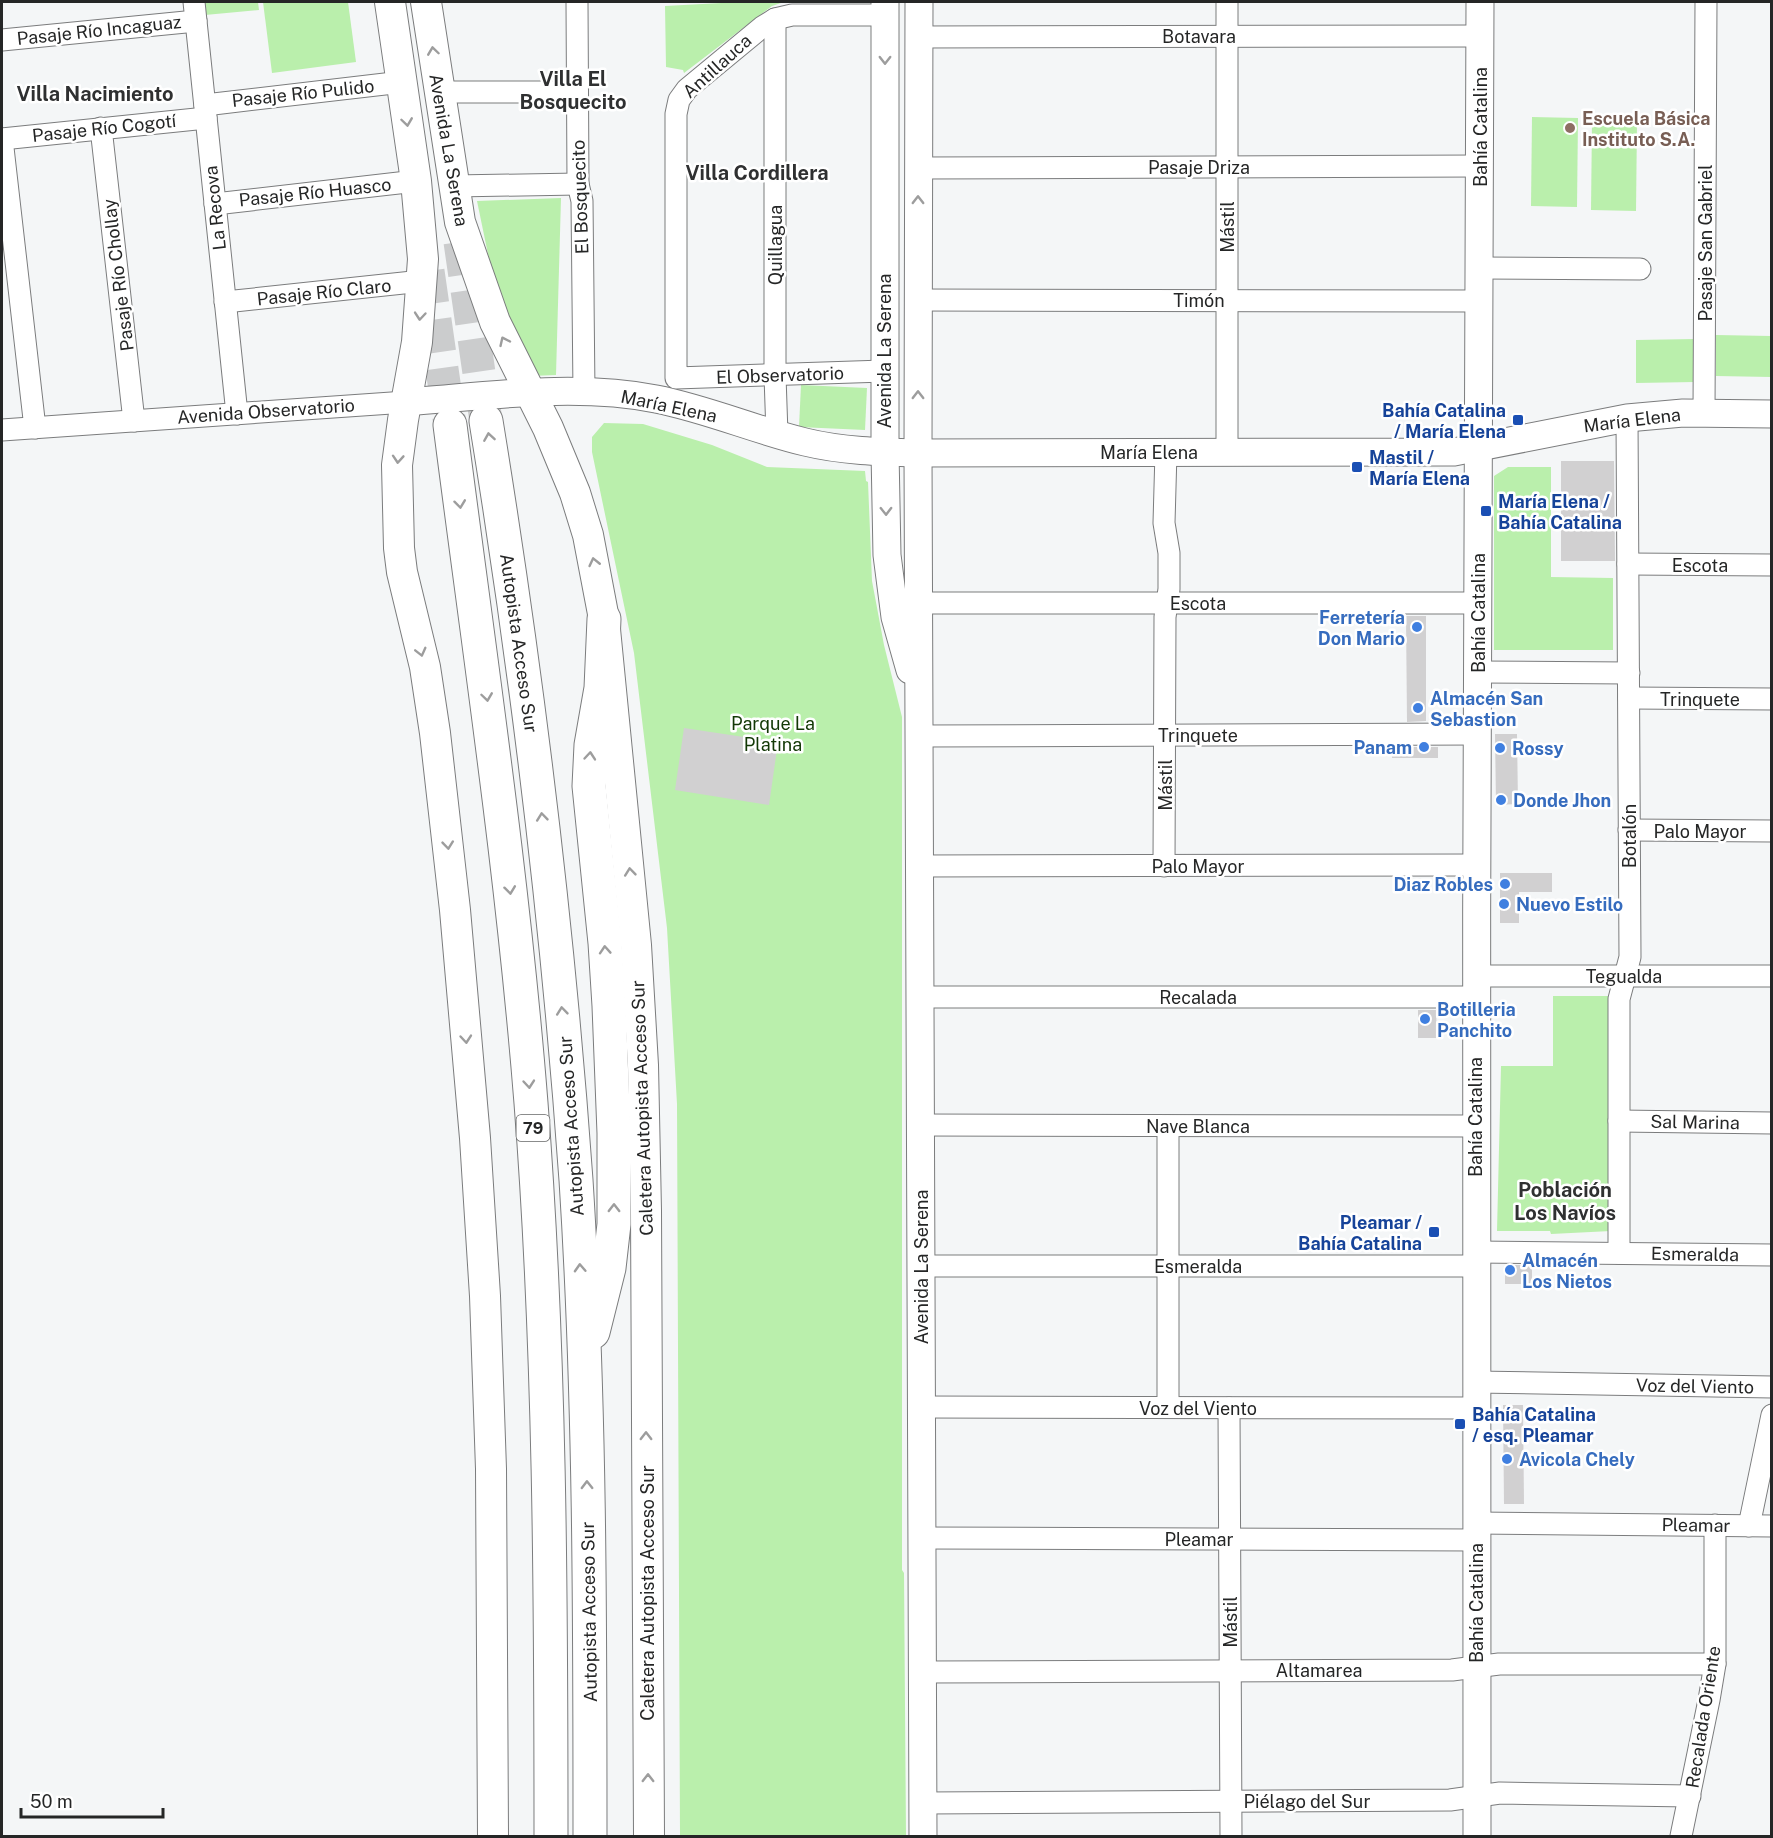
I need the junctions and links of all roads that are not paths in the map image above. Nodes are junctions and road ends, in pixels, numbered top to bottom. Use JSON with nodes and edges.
{"nodes":[{"id":1,"x":390,"y":2,"type":"edge"},
{"id":2,"x":426,"y":2,"type":"edge"},
{"id":3,"x":577,"y":2,"type":"edge"},
{"id":4,"x":919,"y":2,"type":"edge"},
{"id":5,"x":1227,"y":2,"type":"edge"},
{"id":6,"x":1480,"y":2,"type":"edge"},
{"id":7,"x":1706,"y":2,"type":"edge"},
{"id":8,"x":885,"y":8,"type":"edge"},
{"id":9,"x":195,"y":11,"type":"edge"},
{"id":10,"x":775,"y":19,"type":"junction"},
{"id":11,"x":1227,"y":36,"type":"junction"},
{"id":12,"x":1480,"y":36,"type":"junction"},
{"id":13,"x":919,"y":37,"type":"junction"},
{"id":14,"x":2,"y":40,"type":"edge"},
{"id":15,"x":402,"y":82,"type":"junction"},
{"id":16,"x":438,"y":92,"type":"junction"},
{"id":17,"x":577,"y":92,"type":"junction"},
{"id":18,"x":205,"y":111,"type":"junction"},
{"id":19,"x":101,"y":128,"type":"junction"},
{"id":20,"x":2,"y":139,"type":"edge"},
{"id":21,"x":1480,"y":166,"type":"junction"},
{"id":22,"x":1227,"y":167,"type":"junction"},
{"id":23,"x":918,"y":168,"type":"junction"},
{"id":24,"x":416,"y":181,"type":"junction"},
{"id":25,"x":578,"y":184,"type":"junction"},
{"id":26,"x":454,"y":186,"type":"junction"},
{"id":27,"x":215,"y":204,"type":"junction"},
{"id":28,"x":1480,"y":268,"type":"junction"},
{"id":29,"x":1640,"y":269,"type":"dead end"},
{"id":30,"x":422,"y":281,"type":"junction"},
{"id":31,"x":918,"y":300,"type":"junction"},
{"id":32,"x":1227,"y":300,"type":"junction"},
{"id":33,"x":1480,"y":301,"type":"junction"},
{"id":34,"x":225,"y":302,"type":"junction"},
{"id":35,"x":884,"y":371,"type":"junction"},
{"id":36,"x":775,"y":376,"type":"junction"},
{"id":37,"x":676,"y":378,"type":"joint"},
{"id":38,"x":584,"y":392,"type":"junction"},
{"id":39,"x":530,"y":393,"type":"junction"},
{"id":40,"x":406,"y":402,"type":"junction"},
{"id":41,"x":1704,"y":413,"type":"junction"},
{"id":42,"x":237,"y":414,"type":"junction"},
{"id":43,"x":1772,"y":414,"type":"edge"},
{"id":44,"x":1627,"y":418,"type":"junction"},
{"id":45,"x":134,"y":421,"type":"junction"},
{"id":46,"x":486,"y":421,"type":"tunnel mouth"},
{"id":47,"x":450,"y":425,"type":"tunnel mouth"},
{"id":48,"x":35,"y":428,"type":"junction"},
{"id":49,"x":2,"y":430,"type":"edge"},
{"id":50,"x":777,"y":434,"type":"junction"},
{"id":51,"x":1479,"y":448,"type":"junction"},
{"id":52,"x":885,"y":452,"type":"junction"},
{"id":53,"x":1166,"y":452,"type":"junction"},
{"id":54,"x":1227,"y":452,"type":"junction"},
{"id":55,"x":918,"y":453,"type":"junction"},
{"id":56,"x":1628,"y":564,"type":"junction"},
{"id":57,"x":1772,"y":565,"type":"edge"},
{"id":58,"x":918,"y":603,"type":"junction"},
{"id":59,"x":1167,"y":603,"type":"junction"},
{"id":60,"x":1478,"y":603,"type":"junction"},
{"id":61,"x":604,"y":620,"type":"junction"},
{"id":62,"x":1478,"y":672,"type":"junction"},
{"id":63,"x":1629,"y":673,"type":"junction"},
{"id":64,"x":919,"y":696,"type":"junction"},
{"id":65,"x":1629,"y":698,"type":"junction"},
{"id":66,"x":1772,"y":699,"type":"edge"},
{"id":67,"x":1478,"y":734,"type":"junction"},
{"id":68,"x":1165,"y":735,"type":"junction"},
{"id":69,"x":919,"y":736,"type":"junction"},
{"id":70,"x":1629,"y":831,"type":"junction"},
{"id":71,"x":1772,"y":831,"type":"edge"},
{"id":72,"x":919,"y":866,"type":"junction"},
{"id":73,"x":1164,"y":866,"type":"junction"},
{"id":74,"x":1477,"y":866,"type":"junction"},
{"id":75,"x":1625,"y":976,"type":"junction"},
{"id":76,"x":1772,"y":976,"type":"edge"},
{"id":77,"x":1476,"y":986,"type":"junction"},
{"id":78,"x":920,"y":997,"type":"junction"},
{"id":79,"x":1619,"y":1121,"type":"junction"},
{"id":80,"x":1772,"y":1123,"type":"edge"},
{"id":81,"x":921,"y":1125,"type":"junction"},
{"id":82,"x":1168,"y":1126,"type":"junction"},
{"id":83,"x":1475,"y":1126,"type":"junction"},
{"id":84,"x":1619,"y":1253,"type":"junction"},
{"id":85,"x":1772,"y":1255,"type":"edge"},
{"id":86,"x":1474,"y":1259,"type":"junction"},
{"id":87,"x":921,"y":1266,"type":"junction"},
{"id":88,"x":1168,"y":1266,"type":"junction"},
{"id":89,"x":1772,"y":1387,"type":"edge"},
{"id":90,"x":585,"y":1390,"type":"junction"},
{"id":91,"x":1475,"y":1395,"type":"junction"},
{"id":92,"x":922,"y":1407,"type":"junction"},
{"id":93,"x":1168,"y":1407,"type":"junction"},
{"id":94,"x":1229,"y":1408,"type":"junction"},
{"id":95,"x":1772,"y":1415,"type":"edge"},
{"id":96,"x":1715,"y":1526,"type":"junction"},
{"id":97,"x":1749,"y":1526,"type":"junction"},
{"id":98,"x":1772,"y":1526,"type":"edge"},
{"id":99,"x":1476,"y":1531,"type":"junction"},
{"id":100,"x":922,"y":1538,"type":"junction"},
{"id":101,"x":1230,"y":1539,"type":"junction"},
{"id":102,"x":1715,"y":1664,"type":"junction"},
{"id":103,"x":1476,"y":1666,"type":"junction"},
{"id":104,"x":1230,"y":1671,"type":"junction"},
{"id":105,"x":923,"y":1672,"type":"junction"},
{"id":106,"x":1690,"y":1796,"type":"junction"},
{"id":107,"x":1477,"y":1797,"type":"junction"},
{"id":108,"x":1231,"y":1802,"type":"junction"},
{"id":109,"x":923,"y":1803,"type":"junction"},
{"id":110,"x":494,"y":1836,"type":"edge"},
{"id":111,"x":552,"y":1836,"type":"edge"},
{"id":112,"x":590,"y":1836,"type":"edge"},
{"id":113,"x":649,"y":1836,"type":"edge"},
{"id":114,"x":923,"y":1836,"type":"edge"},
{"id":115,"x":1231,"y":1836,"type":"edge"},
{"id":116,"x":1477,"y":1836,"type":"edge"},
{"id":117,"x":1681,"y":1836,"type":"edge"}],
"edges":[{"from":1,"to":15,"type":"main road","name":"Avenida La Serena"},
{"from":16,"to":2,"type":"main road","name":"Avenida La Serena","one_way":true},
{"from":3,"to":17,"type":"street","name":"El Bosquecito"},
{"from":4,"to":13,"type":"street","name":"Avenida La Serena"},
{"from":5,"to":11,"type":"street","name":"Mástil"},
{"from":6,"to":12,"type":"street","name":"Bahía Catalina"},
{"from":7,"to":41,"type":"street","name":"Pasaje San Gabriel"},
{"from":8,"to":10,"type":"street","name":"Antillauca"},
{"from":8,"to":35,"type":"street","name":"Avenida La Serena","one_way":true},
{"from":9,"to":14,"type":"street","name":"Pasaje Río Incaguaz"},
{"from":9,"to":18,"type":"street","name":"La Recova"},
{"from":10,"to":36,"type":"street","name":"Quillagua"},
{"from":10,"to":37,"type":"street","name":"Antillauca"},
{"from":11,"to":12,"type":"street","name":"Botavara"},
{"from":11,"to":13,"type":"street","name":"Botavara"},
{"from":11,"to":22,"type":"street","name":"Mástil"},
{"from":12,"to":21,"type":"street","name":"Bahía Catalina"},
{"from":13,"to":23,"type":"street","name":"Avenida La Serena"},
{"from":15,"to":18,"type":"street","name":"Pasaje Río Pulido"},
{"from":15,"to":24,"type":"main road","name":"Avenida La Serena","one_way":true},
{"from":16,"to":17,"type":"street"},
{"from":16,"to":26,"type":"main road","name":"Avenida La Serena"},
{"from":17,"to":25,"type":"street","name":"El Bosquecito"},
{"from":18,"to":19,"type":"street","name":"Pasaje Río Cogotí"},
{"from":18,"to":27,"type":"street","name":"La Recova"},
{"from":19,"to":20,"type":"street","name":"Pasaje Río Cogotí"},
{"from":19,"to":45,"type":"street","name":"Pasaje Río Chollay"},
{"from":20,"to":48,"type":"street"},
{"from":21,"to":22,"type":"street","name":"Pasaje Driza"},
{"from":21,"to":28,"type":"street","name":"Bahía Catalina"},
{"from":22,"to":23,"type":"street","name":"Pasaje Driza"},
{"from":22,"to":32,"type":"street","name":"Mástil"},
{"from":31,"to":23,"type":"street","name":"Avenida La Serena","one_way":true},
{"from":24,"to":27,"type":"street","name":"Pasaje Río Huasco"},
{"from":24,"to":30,"type":"main road","name":"Avenida La Serena"},
{"from":25,"to":26,"type":"street"},
{"from":25,"to":38,"type":"street","name":"El Bosquecito"},
{"from":39,"to":26,"type":"main road","name":"Avenida La Serena","one_way":true},
{"from":27,"to":34,"type":"street","name":"La Recova"},
{"from":28,"to":29,"type":"street"},
{"from":28,"to":33,"type":"street","name":"Bahía Catalina"},
{"from":30,"to":34,"type":"street","name":"Pasaje Río Claro"},
{"from":30,"to":40,"type":"main road","name":"Avenida La Serena","one_way":true},
{"from":31,"to":32,"type":"street","name":"Timón"},
{"from":55,"to":31,"type":"street","name":"Avenida La Serena","one_way":true},
{"from":32,"to":33,"type":"street","name":"Timón"},
{"from":32,"to":54,"type":"street","name":"Mástil"},
{"from":33,"to":51,"type":"street","name":"Bahía Catalina"},
{"from":34,"to":42,"type":"street","name":"La Recova"},
{"from":35,"to":36,"type":"street","name":"El Observatorio"},
{"from":35,"to":52,"type":"street","name":"Avenida La Serena"},
{"from":36,"to":37,"type":"street","name":"El Observatorio"},
{"from":36,"to":50,"type":"street","name":"Quillagua"},
{"from":38,"to":39,"type":"street","name":"María Elena"},
{"from":38,"to":50,"type":"street","name":"María Elena"},
{"from":39,"to":40,"type":"street","name":"Avenida Observatorio"},
{"from":61,"to":39,"type":"main road","name":"Caletera Autopista Acceso Sur","one_way":true},
{"from":40,"to":42,"type":"street","name":"Avenida Observatorio"},
{"from":40,"to":110,"type":"main road","one_way":true},
{"from":41,"to":43,"type":"street","name":"María Elena"},
{"from":41,"to":44,"type":"street","name":"María Elena"},
{"from":42,"to":45,"type":"street","name":"Avenida Observatorio"},
{"from":44,"to":51,"type":"street","name":"María Elena"},
{"from":44,"to":56,"type":"street","name":"Botalón"},
{"from":45,"to":48,"type":"street","name":"Avenida Observatorio"},
{"from":90,"to":46,"type":"highway","name":"Autopista Acceso Sur","number":"79","one_way":true},
{"from":47,"to":111,"type":"highway","name":"Autopista Acceso Sur","number":"79","one_way":true},
{"from":48,"to":49,"type":"street","name":"Avenida Observatorio"},
{"from":50,"to":52,"type":"street","name":"María Elena"},
{"from":51,"to":54,"type":"street","name":"María Elena"},
{"from":51,"to":60,"type":"street","name":"Bahía Catalina"},
{"from":52,"to":55,"type":"street","name":"María Elena"},
{"from":52,"to":64,"type":"street","name":"Avenida La Serena","one_way":true},
{"from":53,"to":54,"type":"street","name":"María Elena"},
{"from":53,"to":55,"type":"street","name":"María Elena"},
{"from":53,"to":59,"type":"street","name":"Mástil"},
{"from":55,"to":58,"type":"street","name":"Avenida La Serena"},
{"from":56,"to":57,"type":"street","name":"Escota"},
{"from":56,"to":63,"type":"street","name":"Botalón"},
{"from":58,"to":59,"type":"street","name":"Escota"},
{"from":58,"to":64,"type":"street","name":"Avenida La Serena"},
{"from":59,"to":60,"type":"street","name":"Escota"},
{"from":59,"to":68,"type":"street","name":"Mástil"},
{"from":60,"to":62,"type":"street","name":"Bahía Catalina"},
{"from":90,"to":61,"type":"highway","one_way":true},
{"from":113,"to":61,"type":"main road","name":"Caletera Autopista Acceso Sur","one_way":true},
{"from":62,"to":63,"type":"street"},
{"from":62,"to":67,"type":"street","name":"Bahía Catalina"},
{"from":63,"to":65,"type":"street","name":"Botalón"},
{"from":64,"to":69,"type":"street","name":"Avenida La Serena"},
{"from":65,"to":66,"type":"street","name":"Trinquete"},
{"from":65,"to":70,"type":"street","name":"Botalón"},
{"from":67,"to":68,"type":"street","name":"Trinquete"},
{"from":67,"to":74,"type":"street","name":"Bahía Catalina"},
{"from":68,"to":69,"type":"street","name":"Trinquete"},
{"from":68,"to":73,"type":"street","name":"Mástil"},
{"from":69,"to":72,"type":"street","name":"Avenida La Serena"},
{"from":70,"to":71,"type":"street","name":"Palo Mayor"},
{"from":70,"to":75,"type":"street","name":"Botalón"},
{"from":72,"to":73,"type":"street","name":"Palo Mayor"},
{"from":72,"to":78,"type":"street","name":"Avenida La Serena"},
{"from":73,"to":74,"type":"street","name":"Palo Mayor"},
{"from":74,"to":77,"type":"street","name":"Bahía Catalina"},
{"from":75,"to":76,"type":"street","name":"Tegualda"},
{"from":75,"to":77,"type":"street","name":"Tegualda"},
{"from":75,"to":79,"type":"street","name":"Botalón"},
{"from":77,"to":78,"type":"street","name":"Recalada"},
{"from":77,"to":83,"type":"street","name":"Bahía Catalina"},
{"from":78,"to":81,"type":"street","name":"Avenida La Serena"},
{"from":79,"to":80,"type":"street","name":"Sal Marina"},
{"from":79,"to":84,"type":"street","name":"Botalón"},
{"from":81,"to":82,"type":"street","name":"Nave Blanca"},
{"from":81,"to":87,"type":"street","name":"Avenida La Serena"},
{"from":82,"to":83,"type":"street","name":"Nave Blanca"},
{"from":82,"to":88,"type":"street"},
{"from":83,"to":86,"type":"street","name":"Bahía Catalina"},
{"from":84,"to":85,"type":"street","name":"Esmeralda"},
{"from":84,"to":86,"type":"street","name":"Esmeralda"},
{"from":86,"to":88,"type":"street","name":"Esmeralda"},
{"from":86,"to":91,"type":"street","name":"Bahía Catalina"},
{"from":87,"to":88,"type":"street","name":"Esmeralda"},
{"from":87,"to":92,"type":"street","name":"Avenida La Serena"},
{"from":88,"to":93,"type":"street"},
{"from":89,"to":91,"type":"street","name":"Voz del Viento"},
{"from":112,"to":90,"type":"highway","name":"Autopista Acceso Sur","number":"79","one_way":true},
{"from":91,"to":94,"type":"street","name":"Voz del Viento"},
{"from":91,"to":99,"type":"street","name":"Bahía Catalina"},
{"from":92,"to":93,"type":"street","name":"Voz del Viento"},
{"from":92,"to":100,"type":"street","name":"Avenida La Serena"},
{"from":93,"to":94,"type":"street","name":"Voz del Viento"},
{"from":94,"to":101,"type":"street","name":"Mástil"},
{"from":95,"to":97,"type":"street"},
{"from":96,"to":97,"type":"street","name":"Pleamar"},
{"from":96,"to":99,"type":"street","name":"Pleamar"},
{"from":96,"to":102,"type":"street","name":"Recalada Oriente"},
{"from":97,"to":98,"type":"street","name":"Pleamar"},
{"from":99,"to":101,"type":"street","name":"Pleamar"},
{"from":99,"to":103,"type":"street","name":"Bahía Catalina"},
{"from":100,"to":101,"type":"street","name":"Pleamar"},
{"from":100,"to":105,"type":"street","name":"Avenida La Serena"},
{"from":101,"to":104,"type":"street","name":"Mástil"},
{"from":102,"to":103,"type":"street","name":"Altamarea"},
{"from":102,"to":106,"type":"street","name":"Recalada Oriente"},
{"from":103,"to":104,"type":"street","name":"Altamarea"},
{"from":103,"to":107,"type":"street","name":"Bahía Catalina"},
{"from":104,"to":105,"type":"street","name":"Altamarea"},
{"from":104,"to":108,"type":"street","name":"Mástil"},
{"from":105,"to":109,"type":"street","name":"Avenida La Serena"},
{"from":106,"to":107,"type":"street","name":"Piélago del Sur"},
{"from":106,"to":117,"type":"street","name":"Recalada Oriente"},
{"from":107,"to":108,"type":"street","name":"Piélago del Sur"},
{"from":107,"to":116,"type":"street","name":"Bahía Catalina"},
{"from":108,"to":109,"type":"street","name":"Piélago del Sur"},
{"from":108,"to":115,"type":"street","name":"Mástil"},
{"from":109,"to":114,"type":"street","name":"Avenida La Serena"}]}
